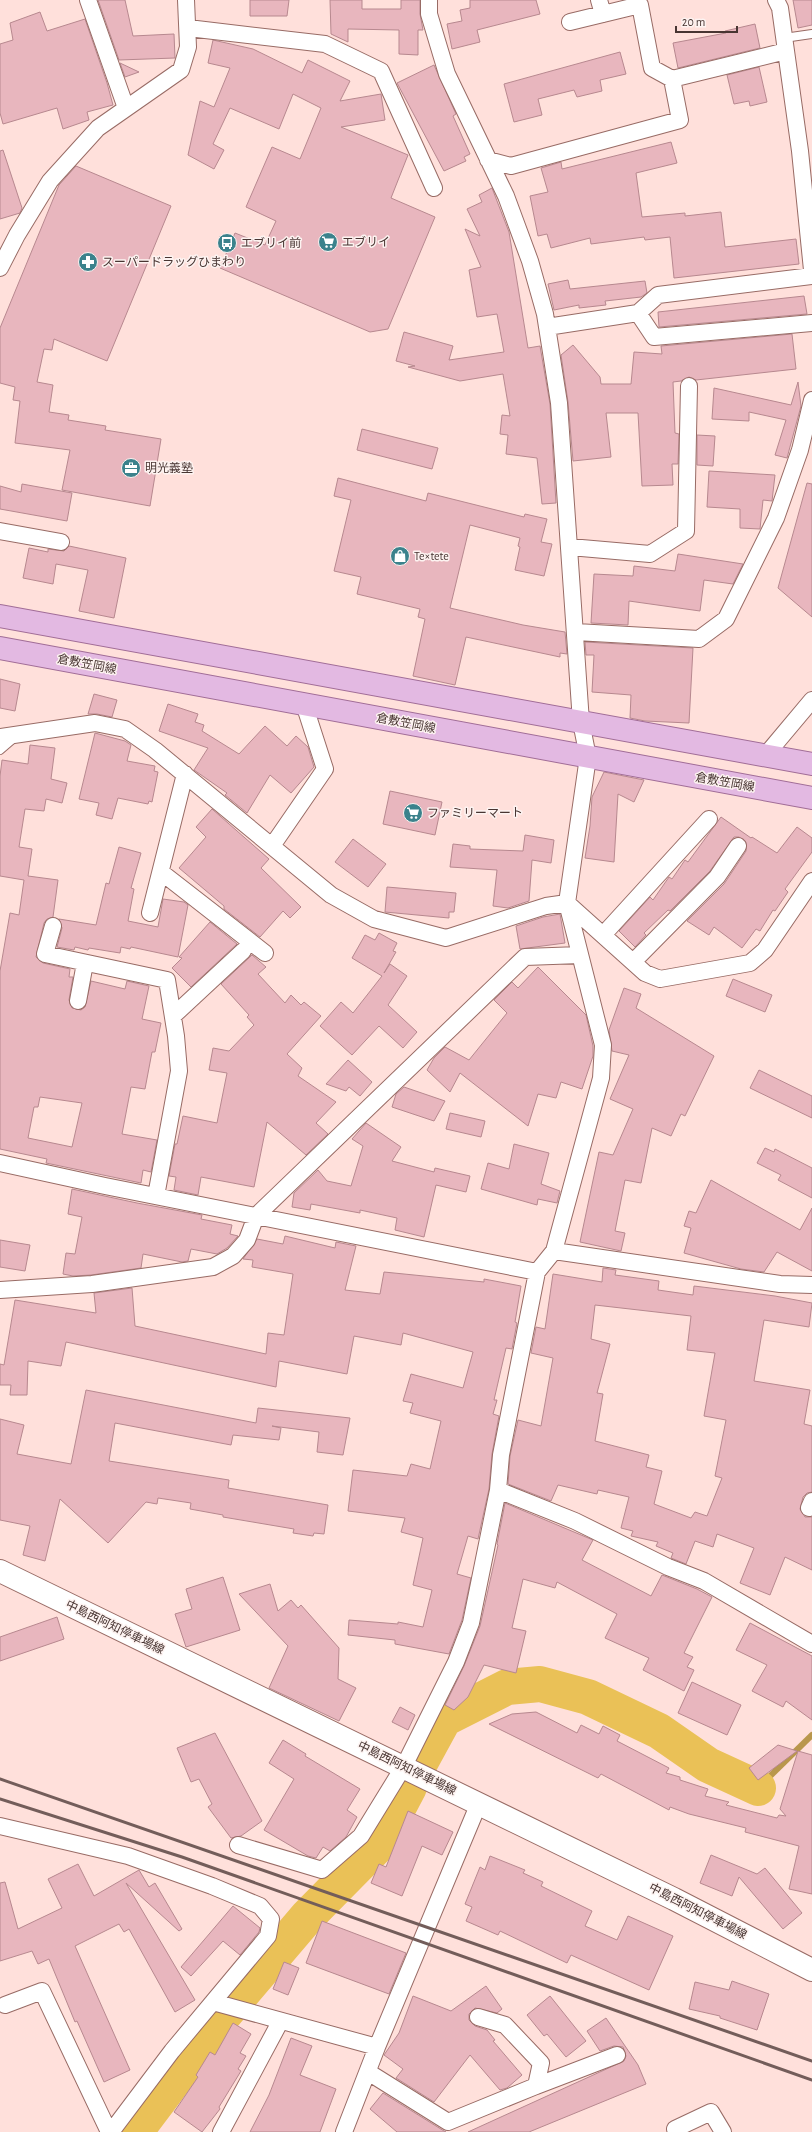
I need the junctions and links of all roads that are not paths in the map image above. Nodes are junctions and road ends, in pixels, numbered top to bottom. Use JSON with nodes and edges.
{"nodes":[{"id":1,"x":88,"y":0,"type":"edge"},
{"id":2,"x":186,"y":0,"type":"edge"},
{"id":3,"x":429,"y":0,"type":"edge"},
{"id":4,"x":776,"y":0,"type":"edge"},
{"id":5,"x":601,"y":7,"type":"edge"},
{"id":6,"x":570,"y":22,"type":"dead end"},
{"id":7,"x":188,"y":28,"type":"junction"},
{"id":8,"x":812,"y":34,"type":"edge"},
{"id":9,"x":785,"y":45,"type":"junction"},
{"id":10,"x":672,"y":79,"type":"junction"},
{"id":11,"x":126,"y":108,"type":"junction"},
{"id":12,"x":488,"y":160,"type":"junction"},
{"id":13,"x":434,"y":188,"type":"dead end"},
{"id":14,"x":2,"y":258,"type":"edge"},
{"id":15,"x":812,"y":270,"type":"edge"},
{"id":16,"x":812,"y":276,"type":"edge"},
{"id":17,"x":638,"y":313,"type":"junction"},
{"id":18,"x":812,"y":323,"type":"edge"},
{"id":19,"x":547,"y":327,"type":"junction"},
{"id":20,"x":689,"y":386,"type":"dead end"},
{"id":21,"x":812,"y":400,"type":"edge"},
{"id":22,"x":0,"y":531,"type":"edge"},
{"id":23,"x":61,"y":542,"type":"dead end"},
{"id":24,"x":570,"y":547,"type":"junction"},
{"id":25,"x":0,"y":616,"type":"edge"},
{"id":26,"x":576,"y":632,"type":"junction"},
{"id":27,"x":0,"y":648,"type":"edge"},
{"id":28,"x":812,"y":700,"type":"edge"},
{"id":29,"x":304,"y":704,"type":"junction"},
{"id":30,"x":581,"y":722,"type":"junction"},
{"id":31,"x":17,"y":734,"type":"junction"},
{"id":32,"x":0,"y":736,"type":"edge"},
{"id":33,"x":0,"y":750,"type":"edge"},
{"id":34,"x":765,"y":756,"type":"junction"},
{"id":35,"x":588,"y":757,"type":"junction"},
{"id":36,"x":812,"y":764,"type":"edge"},
{"id":37,"x":185,"y":774,"type":"junction"},
{"id":38,"x":812,"y":798,"type":"edge"},
{"id":39,"x":709,"y":819,"type":"dead end"},
{"id":40,"x":272,"y":846,"type":"junction"},
{"id":41,"x":738,"y":846,"type":"dead end"},
{"id":42,"x":161,"y":872,"type":"junction"},
{"id":43,"x":812,"y":881,"type":"edge"},
{"id":44,"x":567,"y":903,"type":"junction"},
{"id":45,"x":150,"y":913,"type":"dead end"},
{"id":46,"x":53,"y":926,"type":"dead end"},
{"id":47,"x":603,"y":936,"type":"junction"},
{"id":48,"x":243,"y":951,"type":"dead end"},
{"id":49,"x":265,"y":953,"type":"dead end"},
{"id":50,"x":580,"y":954,"type":"junction"},
{"id":51,"x":633,"y":962,"type":"junction"},
{"id":52,"x":85,"y":963,"type":"junction"},
{"id":53,"x":78,"y":1001,"type":"dead end"},
{"id":54,"x":173,"y":1016,"type":"junction"},
{"id":55,"x":0,"y":1163,"type":"edge"},
{"id":56,"x":156,"y":1196,"type":"junction"},
{"id":57,"x":256,"y":1216,"type":"junction"},
{"id":58,"x":554,"y":1251,"type":"junction"},
{"id":59,"x":537,"y":1272,"type":"junction"},
{"id":60,"x":812,"y":1285,"type":"edge"},
{"id":61,"x":0,"y":1290,"type":"edge"},
{"id":62,"x":498,"y":1490,"type":"junction"},
{"id":63,"x":0,"y":1571,"type":"edge"},
{"id":64,"x":812,"y":1644,"type":"edge"},
{"id":65,"x":404,"y":1766,"type":"junction"},
{"id":66,"x":479,"y":1803,"type":"junction"},
{"id":67,"x":0,"y":1826,"type":"edge"},
{"id":68,"x":238,"y":1845,"type":"dead end"},
{"id":69,"x":812,"y":1970,"type":"edge"},
{"id":70,"x":217,"y":2003,"type":"junction"},
{"id":71,"x":5,"y":2005,"type":"dead end"},
{"id":72,"x":478,"y":2017,"type":"dead end"},
{"id":73,"x":280,"y":2022,"type":"junction"},
{"id":74,"x":377,"y":2047,"type":"junction"},
{"id":75,"x":617,"y":2055,"type":"dead end"},
{"id":76,"x":368,"y":2072,"type":"junction"},
{"id":77,"x":536,"y":2086,"type":"junction"},
{"id":78,"x":676,"y":2129,"type":"dead end"},
{"id":79,"x":110,"y":2132,"type":"edge"},
{"id":80,"x":221,"y":2132,"type":"edge"},
{"id":81,"x":344,"y":2132,"type":"edge"},
{"id":82,"x":723,"y":2132,"type":"edge"}],
"edges":[{"from":1,"to":11,"type":"street"},
{"from":2,"to":7,"type":"street"},
{"from":3,"to":12,"type":"street"},
{"from":4,"to":9,"type":"street"},
{"from":5,"to":6,"type":"street"},
{"from":5,"to":10,"type":"street"},
{"from":7,"to":11,"type":"street"},
{"from":7,"to":13,"type":"street"},
{"from":8,"to":9,"type":"lane"},
{"from":9,"to":10,"type":"street"},
{"from":9,"to":15,"type":"street"},
{"from":10,"to":12,"type":"street"},
{"from":11,"to":14,"type":"street"},
{"from":12,"to":19,"type":"street"},
{"from":16,"to":17,"type":"street"},
{"from":17,"to":18,"type":"street"},
{"from":17,"to":19,"type":"street"},
{"from":19,"to":24,"type":"street"},
{"from":20,"to":24,"type":"street"},
{"from":21,"to":26,"type":"street"},
{"from":22,"to":23,"type":"street"},
{"from":24,"to":26,"type":"street"},
{"from":25,"to":30,"type":"main road"},
{"from":26,"to":30,"type":"street"},
{"from":27,"to":29,"type":"main road","name":"倉敷笠岡線"},
{"from":28,"to":34,"type":"street"},
{"from":29,"to":35,"type":"main road","name":"倉敷笠岡線"},
{"from":29,"to":40,"type":"street"},
{"from":30,"to":34,"type":"main road"},
{"from":30,"to":35,"type":"street"},
{"from":31,"to":32,"type":"street"},
{"from":31,"to":33,"type":"lane"},
{"from":31,"to":37,"type":"street"},
{"from":34,"to":36,"type":"main road"},
{"from":35,"to":38,"type":"main road","name":"倉敷笠岡線"},
{"from":35,"to":44,"type":"street"},
{"from":37,"to":40,"type":"street"},
{"from":37,"to":42,"type":"street"},
{"from":39,"to":47,"type":"street"},
{"from":40,"to":44,"type":"street"},
{"from":41,"to":51,"type":"street"},
{"from":42,"to":45,"type":"street"},
{"from":42,"to":49,"type":"street"},
{"from":43,"to":51,"type":"street"},
{"from":44,"to":47,"type":"street"},
{"from":44,"to":50,"type":"street"},
{"from":46,"to":52,"type":"street"},
{"from":47,"to":51,"type":"street"},
{"from":48,"to":54,"type":"street"},
{"from":50,"to":57,"type":"street"},
{"from":50,"to":58,"type":"street"},
{"from":52,"to":53,"type":"street"},
{"from":52,"to":54,"type":"street"},
{"from":54,"to":56,"type":"street"},
{"from":55,"to":56,"type":"street"},
{"from":56,"to":57,"type":"street"},
{"from":57,"to":59,"type":"street"},
{"from":57,"to":61,"type":"street"},
{"from":58,"to":59,"type":"street"},
{"from":58,"to":60,"type":"street"},
{"from":59,"to":62,"type":"street"},
{"from":62,"to":64,"type":"street"},
{"from":62,"to":65,"type":"street"},
{"from":63,"to":65,"type":"main road","name":"中島西阿知停車場線"},
{"from":65,"to":66,"type":"main road","name":"中島西阿知停車場線"},
{"from":65,"to":68,"type":"street"},
{"from":66,"to":69,"type":"main road","name":"中島西阿知停車場線"},
{"from":66,"to":74,"type":"street"},
{"from":67,"to":70,"type":"street"},
{"from":70,"to":73,"type":"street"},
{"from":70,"to":79,"type":"street"},
{"from":71,"to":79,"type":"street"},
{"from":72,"to":77,"type":"street"},
{"from":73,"to":74,"type":"street"},
{"from":73,"to":80,"type":"street"},
{"from":74,"to":76,"type":"street"},
{"from":75,"to":77,"type":"street"},
{"from":76,"to":77,"type":"street"},
{"from":76,"to":81,"type":"street"},
{"from":78,"to":82,"type":"street"}]}
